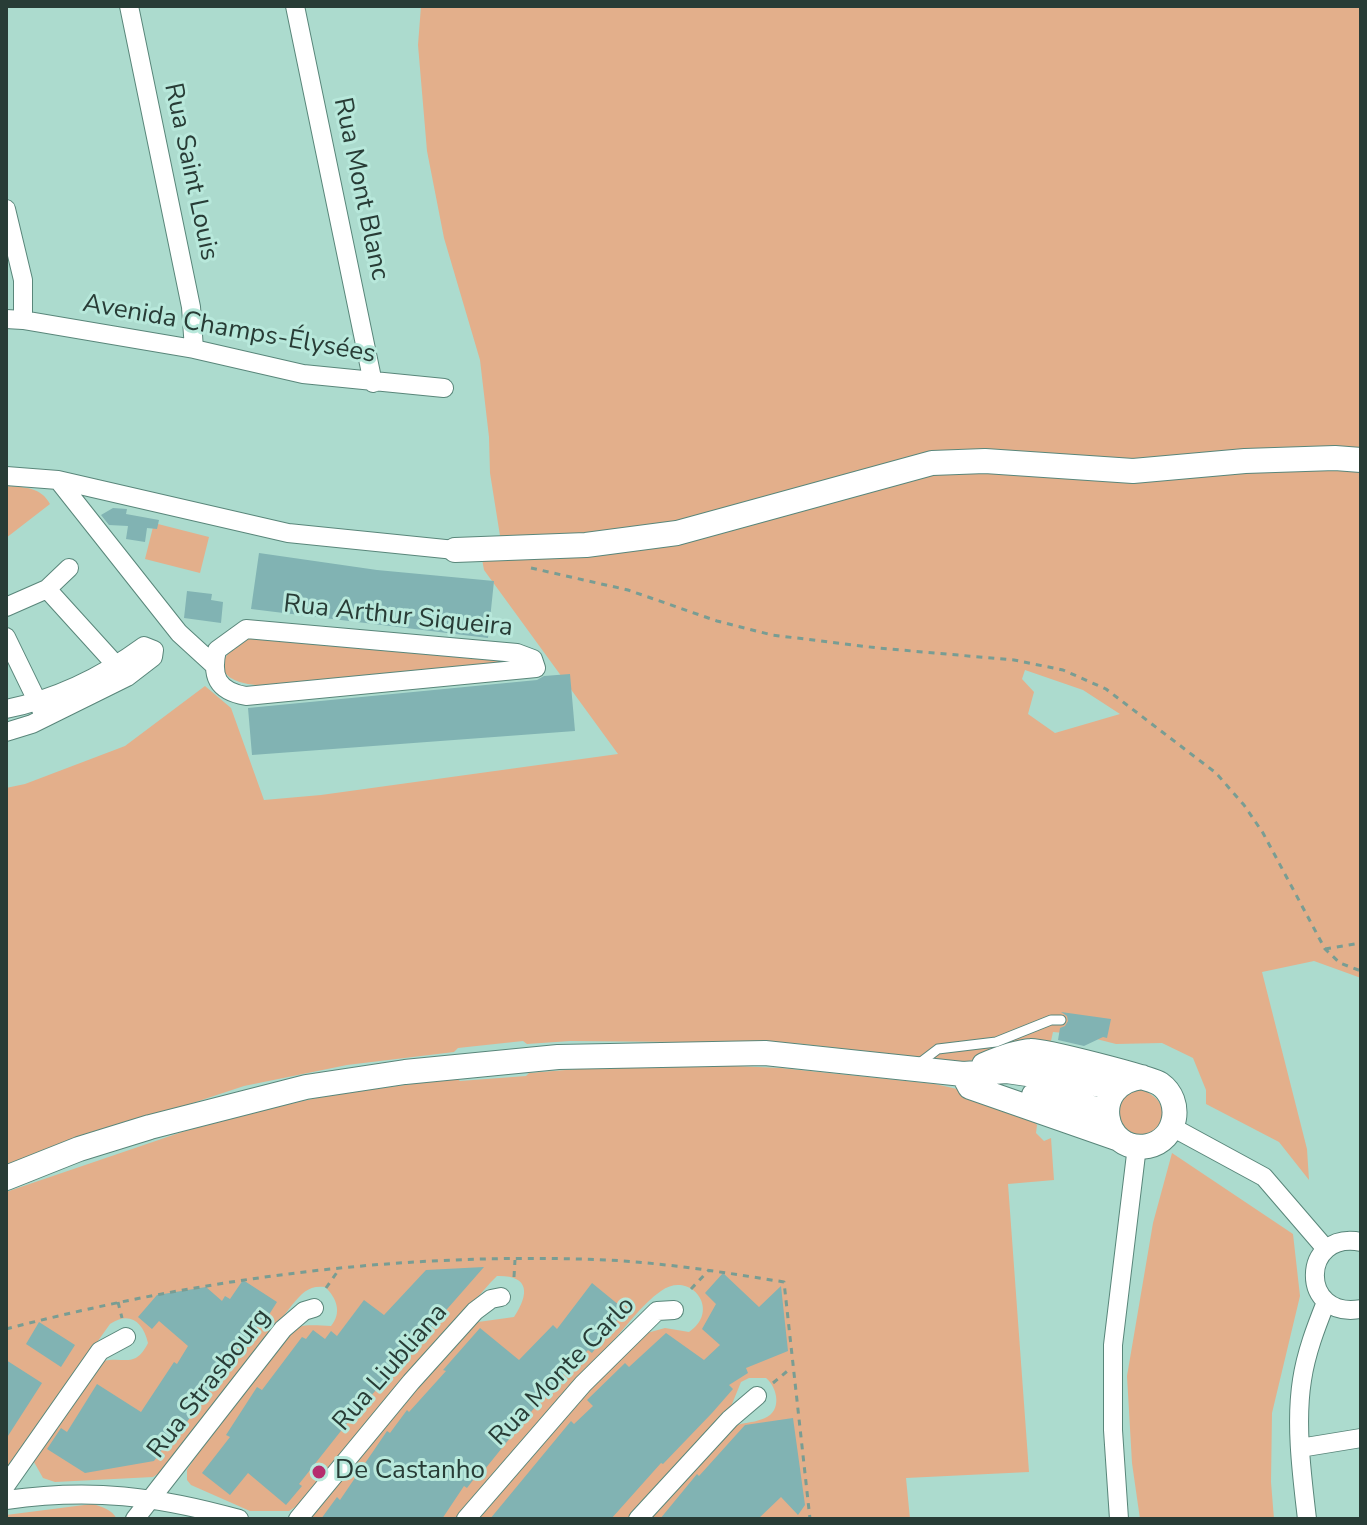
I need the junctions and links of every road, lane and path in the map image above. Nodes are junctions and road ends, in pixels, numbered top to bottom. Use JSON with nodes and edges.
{"nodes":[{"id":1,"x":129,"y":6,"type":"edge"},
{"id":2,"x":295,"y":6,"type":"edge"},
{"id":3,"x":6,"y":209,"type":"edge"},
{"id":4,"x":14,"y":320,"type":"edge"},
{"id":5,"x":194,"y":349,"type":"junction"},
{"id":6,"x":373,"y":383,"type":"junction"},
{"id":7,"x":444,"y":388,"type":"dead end"},
{"id":8,"x":1361,"y":460,"type":"edge"},
{"id":9,"x":6,"y":476,"type":"edge"},
{"id":10,"x":58,"y":480,"type":"junction"},
{"id":11,"x":455,"y":550,"type":"joint"},
{"id":12,"x":528,"y":567,"type":"dead end"},
{"id":13,"x":69,"y":568,"type":"dead end"},
{"id":14,"x":47,"y":589,"type":"junction"},
{"id":15,"x":6,"y":607,"type":"edge"},
{"id":16,"x":6,"y":637,"type":"edge"},
{"id":17,"x":214,"y":665,"type":"junction"},
{"id":18,"x":6,"y":709,"type":"edge"},
{"id":19,"x":42,"y":710,"type":"junction"},
{"id":20,"x":6,"y":732,"type":"edge"},
{"id":21,"x":1361,"y":943,"type":"edge"},
{"id":22,"x":1325,"y":949,"type":"junction"},
{"id":23,"x":1361,"y":971,"type":"edge"},
{"id":24,"x":1061,"y":1020,"type":"dead end"},
{"id":25,"x":1092,"y":1065,"type":"junction"},
{"id":26,"x":915,"y":1068,"type":"junction"},
{"id":27,"x":1002,"y":1071,"type":"junction"},
{"id":28,"x":963,"y":1074,"type":"junction"},
{"id":29,"x":1142,"y":1077,"type":"junction"},
{"id":30,"x":1110,"y":1095,"type":"junction"},
{"id":31,"x":1172,"y":1127,"type":"junction"},
{"id":32,"x":1128,"y":1142,"type":"junction"},
{"id":33,"x":6,"y":1178,"type":"edge"},
{"id":34,"x":1361,"y":1242,"type":"edge"},
{"id":35,"x":1326,"y":1249,"type":"junction"},
{"id":36,"x":515,"y":1259,"type":"dead end"},
{"id":37,"x":341,"y":1266,"type":"dead end"},
{"id":38,"x":709,"y":1270,"type":"dead end"},
{"id":39,"x":514,"y":1277,"type":"dead end"},
{"id":40,"x":326,"y":1288,"type":"dead end"},
{"id":41,"x":691,"y":1289,"type":"dead end"},
{"id":42,"x":501,"y":1297,"type":"dead end"},
{"id":43,"x":118,"y":1302,"type":"dead end"},
{"id":44,"x":1326,"y":1302,"type":"junction"},
{"id":45,"x":314,"y":1308,"type":"dead end"},
{"id":46,"x":1361,"y":1309,"type":"edge"},
{"id":47,"x":674,"y":1310,"type":"dead end"},
{"id":48,"x":122,"y":1318,"type":"dead end"},
{"id":49,"x":126,"y":1337,"type":"dead end"},
{"id":50,"x":793,"y":1366,"type":"dead end"},
{"id":51,"x":773,"y":1383,"type":"dead end"},
{"id":52,"x":757,"y":1396,"type":"dead end"},
{"id":53,"x":1361,"y":1438,"type":"edge"},
{"id":54,"x":1300,"y":1448,"type":"junction"},
{"id":55,"x":6,"y":1485,"type":"edge"},
{"id":56,"x":151,"y":1498,"type":"junction"},
{"id":57,"x":6,"y":1500,"type":"edge"},
{"id":58,"x":809,"y":1513,"type":"dead end"},
{"id":59,"x":135,"y":1519,"type":"edge"},
{"id":60,"x":239,"y":1519,"type":"edge"},
{"id":61,"x":298,"y":1519,"type":"edge"},
{"id":62,"x":466,"y":1519,"type":"edge"},
{"id":63,"x":638,"y":1519,"type":"edge"},
{"id":64,"x":804,"y":1519,"type":"edge"},
{"id":65,"x":1119,"y":1519,"type":"edge"},
{"id":66,"x":1307,"y":1519,"type":"edge"}],
"edges":[{"from":1,"to":5,"type":"street","name":"Rua Saint Louis"},
{"from":2,"to":6,"type":"street","name":"Rua Mont Blanc"},
{"from":3,"to":4,"type":"street"},
{"from":4,"to":5,"type":"street","name":"Avenida Champs-Élysées"},
{"from":5,"to":6,"type":"street","name":"Avenida Champs-Élysées"},
{"from":6,"to":7,"type":"street","name":"Avenida Champs-Élysées"},
{"from":8,"to":11,"type":"street"},
{"from":9,"to":10,"type":"street"},
{"from":10,"to":11,"type":"street"},
{"from":10,"to":17,"type":"street","name":"Rua Arthur Siqueira"},
{"from":12,"to":22,"type":"path"},
{"from":13,"to":14,"type":"street"},
{"from":14,"to":15,"type":"street"},
{"from":14,"to":19,"type":"street"},
{"from":16,"to":19,"type":"street"},
{"from":17,"to":17,"type":"street","name":"Rua Arthur Siqueira"},
{"from":18,"to":19,"type":"street"},
{"from":19,"to":20,"type":"street"},
{"from":21,"to":22,"type":"path"},
{"from":22,"to":23,"type":"path"},
{"from":24,"to":26,"type":"lane"},
{"from":25,"to":27,"type":"street"},
{"from":25,"to":29,"type":"street"},
{"from":25,"to":30,"type":"street"},
{"from":26,"to":28,"type":"street"},
{"from":26,"to":33,"type":"street"},
{"from":27,"to":28,"type":"street"},
{"from":27,"to":28,"type":"street"},
{"from":27,"to":30,"type":"street"},
{"from":28,"to":32,"type":"street"},
{"from":29,"to":30,"type":"street"},
{"from":29,"to":31,"type":"street"},
{"from":30,"to":32,"type":"street"},
{"from":31,"to":32,"type":"street"},
{"from":31,"to":35,"type":"street"},
{"from":32,"to":65,"type":"street"},
{"from":34,"to":35,"type":"street"},
{"from":35,"to":44,"type":"street"},
{"from":36,"to":39,"type":"path"},
{"from":37,"to":40,"type":"path"},
{"from":38,"to":41,"type":"path"},
{"from":42,"to":61,"type":"street","name":"Rua Liubliana"},
{"from":43,"to":48,"type":"path"},
{"from":44,"to":46,"type":"street"},
{"from":44,"to":54,"type":"street"},
{"from":45,"to":56,"type":"street","name":"Rua Strasbourg"},
{"from":47,"to":62,"type":"street","name":"Rua Monte Carlo"},
{"from":49,"to":55,"type":"street"},
{"from":50,"to":51,"type":"path"},
{"from":52,"to":63,"type":"street"},
{"from":53,"to":54,"type":"street"},
{"from":54,"to":66,"type":"street"},
{"from":56,"to":57,"type":"street"},
{"from":56,"to":59,"type":"street","name":"Rua Strasbourg"},
{"from":56,"to":60,"type":"street"},
{"from":58,"to":64,"type":"path"}]}
